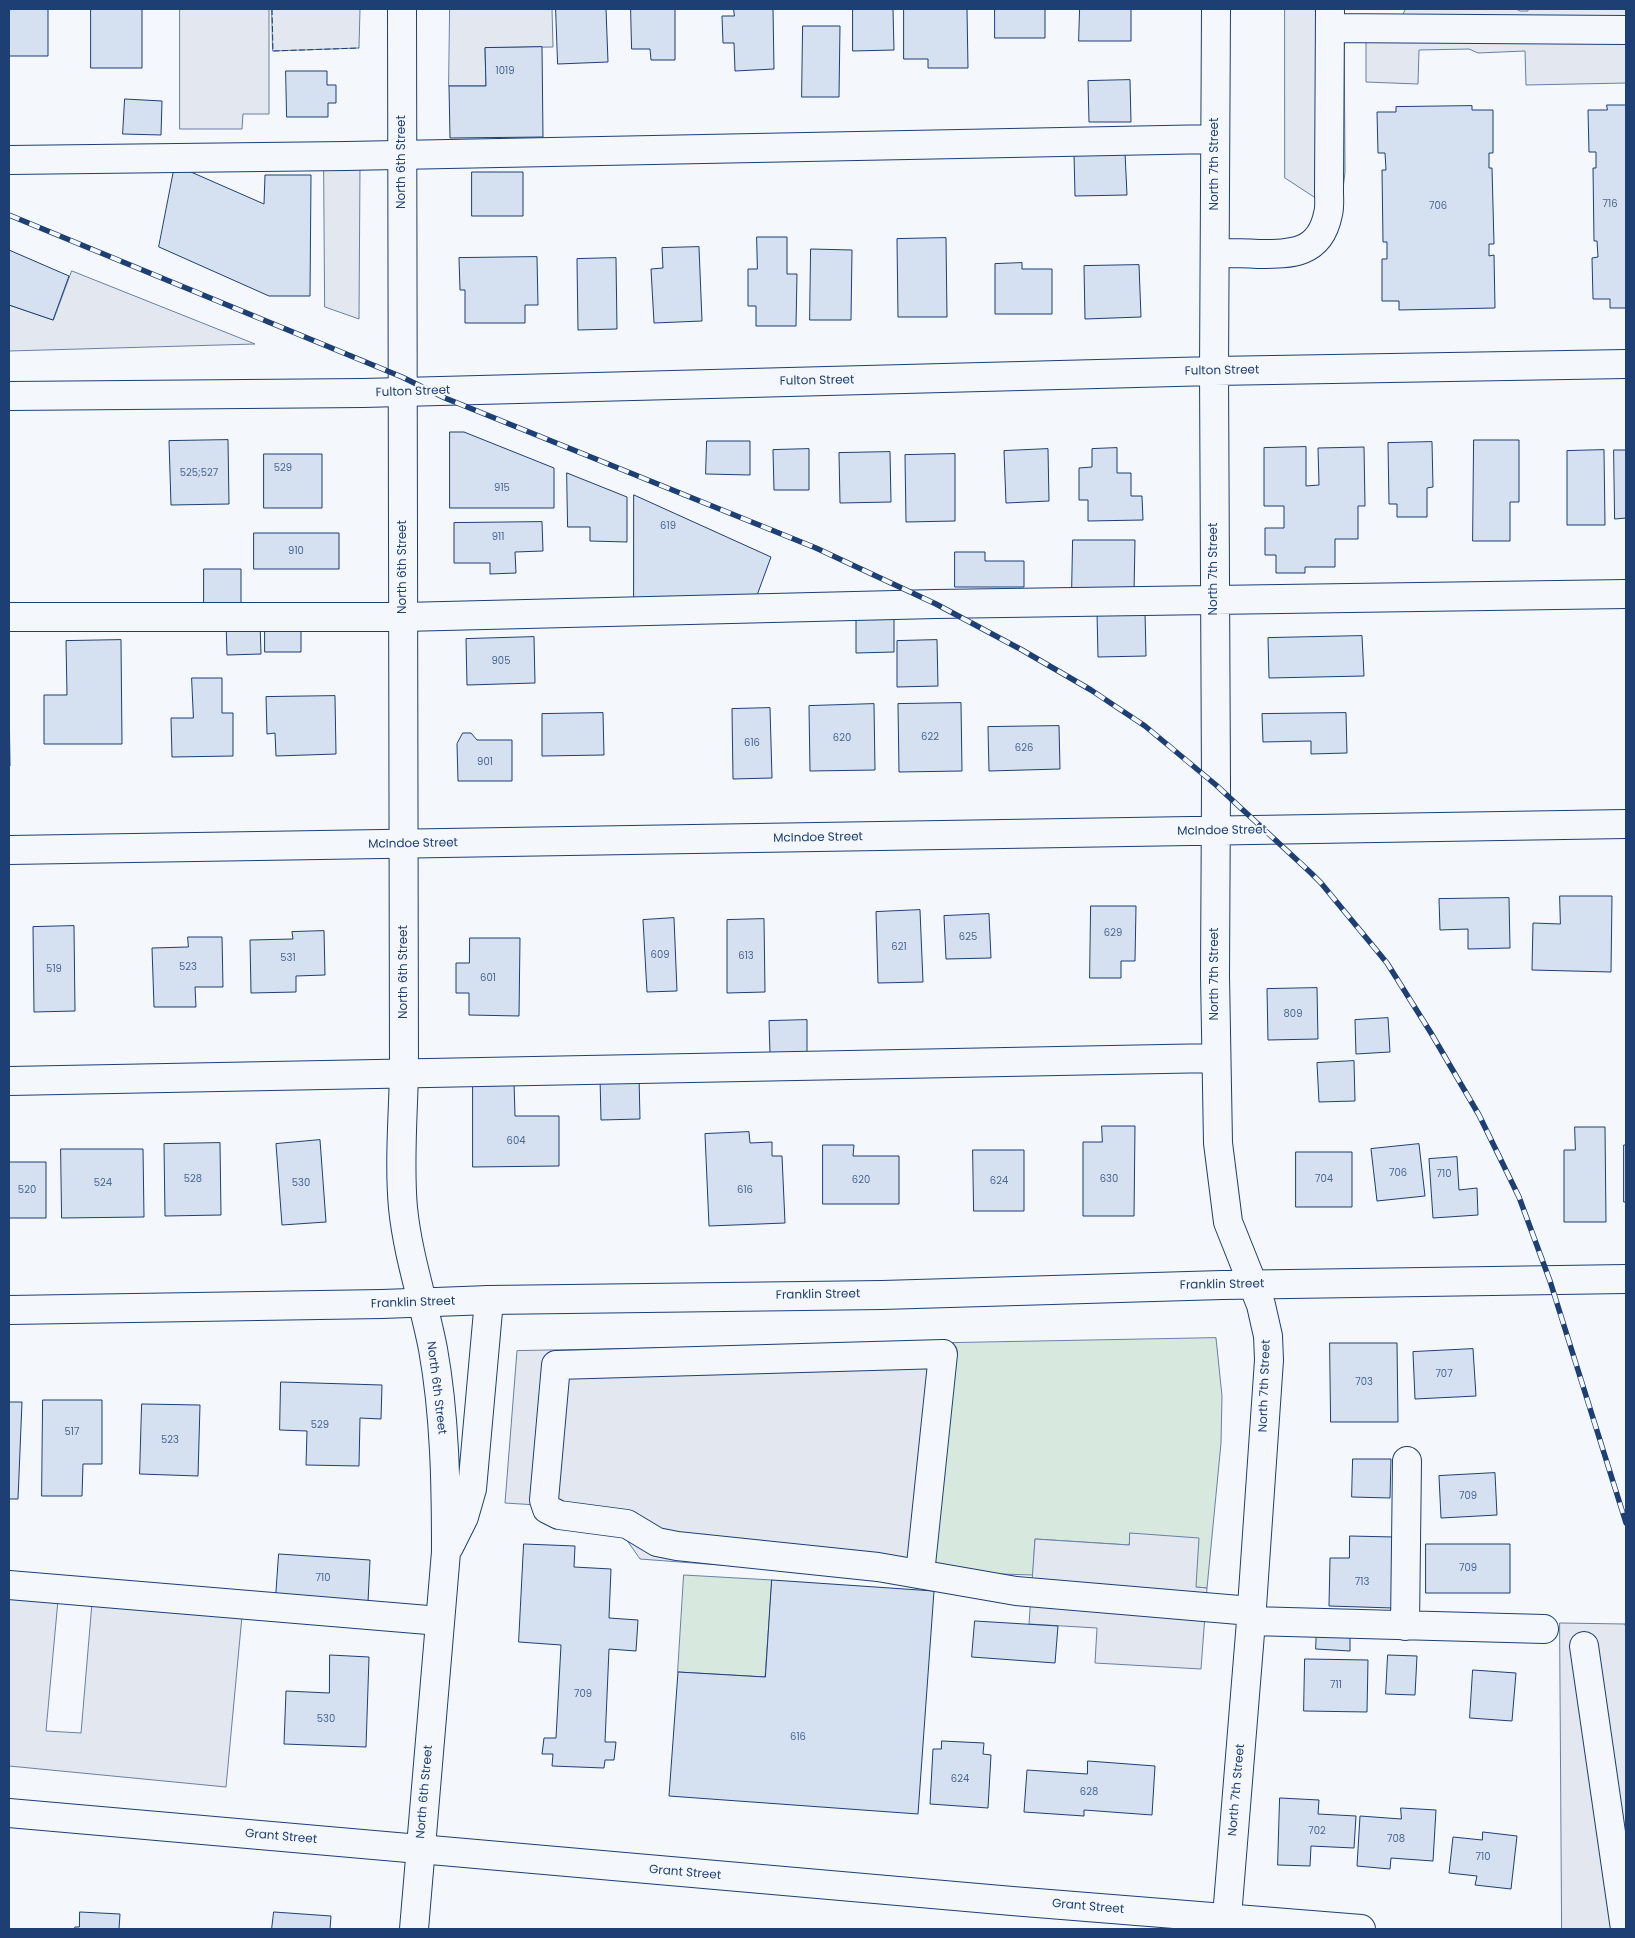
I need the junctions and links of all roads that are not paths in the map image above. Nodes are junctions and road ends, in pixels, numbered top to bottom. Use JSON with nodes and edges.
{"nodes":[{"id":1,"x":402,"y":9,"type":"edge"},
{"id":2,"x":1216,"y":9,"type":"edge"},
{"id":3,"x":1330,"y":18,"type":"edge"},
{"id":4,"x":1626,"y":30,"type":"edge"},
{"id":5,"x":1215,"y":139,"type":"junction"},
{"id":6,"x":402,"y":154,"type":"junction"},
{"id":7,"x":9,"y":160,"type":"edge"},
{"id":8,"x":1215,"y":253,"type":"junction"},
{"id":9,"x":1626,"y":364,"type":"edge"},
{"id":10,"x":1214,"y":371,"type":"junction"},
{"id":11,"x":402,"y":392,"type":"junction"},
{"id":12,"x":9,"y":396,"type":"edge"},
{"id":13,"x":1626,"y":594,"type":"edge"},
{"id":14,"x":1215,"y":601,"type":"junction"},
{"id":15,"x":9,"y":617,"type":"edge"},
{"id":16,"x":403,"y":617,"type":"junction"},
{"id":17,"x":1626,"y":824,"type":"edge"},
{"id":18,"x":1216,"y":831,"type":"junction"},
{"id":19,"x":404,"y":844,"type":"junction"},
{"id":20,"x":9,"y":850,"type":"edge"},
{"id":21,"x":1216,"y":1058,"type":"junction"},
{"id":22,"x":404,"y":1072,"type":"junction"},
{"id":23,"x":9,"y":1081,"type":"edge"},
{"id":24,"x":1626,"y":1279,"type":"edge"},
{"id":25,"x":1254,"y":1285,"type":"junction"},
{"id":26,"x":490,"y":1300,"type":"junction"},
{"id":27,"x":422,"y":1303,"type":"junction"},
{"id":28,"x":9,"y":1310,"type":"edge"},
{"id":29,"x":1407,"y":1462,"type":"dead end"},
{"id":30,"x":446,"y":1552,"type":"junction"},
{"id":31,"x":920,"y":1574,"type":"junction"},
{"id":32,"x":9,"y":1585,"type":"edge"},
{"id":33,"x":1251,"y":1616,"type":"junction"},
{"id":34,"x":440,"y":1621,"type":"junction"},
{"id":35,"x":1405,"y":1626,"type":"junction"},
{"id":36,"x":1544,"y":1629,"type":"dead end"},
{"id":37,"x":1584,"y":1646,"type":"dead end"},
{"id":38,"x":9,"y":1814,"type":"edge"},
{"id":39,"x":421,"y":1850,"type":"junction"},
{"id":40,"x":1226,"y":1924,"type":"edge"},
{"id":41,"x":414,"y":1929,"type":"edge"},
{"id":42,"x":1361,"y":1929,"type":"edge"},
{"id":43,"x":1625,"y":1929,"type":"edge"}],
"edges":[{"from":1,"to":6,"type":"street","name":"North 6th Street"},
{"from":2,"to":5,"type":"street","name":"North 7th Street"},
{"from":3,"to":4,"type":"street"},
{"from":3,"to":8,"type":"street"},
{"from":5,"to":6,"type":"street"},
{"from":5,"to":8,"type":"street","name":"North 7th Street"},
{"from":6,"to":7,"type":"street"},
{"from":6,"to":11,"type":"street","name":"North 6th Street"},
{"from":8,"to":10,"type":"street","name":"North 7th Street"},
{"from":9,"to":10,"type":"street","name":"Fulton Street"},
{"from":10,"to":11,"type":"street","name":"Fulton Street"},
{"from":10,"to":14,"type":"street","name":"North 7th Street"},
{"from":11,"to":12,"type":"street","name":"Fulton Street"},
{"from":11,"to":16,"type":"street","name":"North 6th Street"},
{"from":13,"to":14,"type":"street"},
{"from":14,"to":16,"type":"street"},
{"from":14,"to":18,"type":"street","name":"North 7th Street"},
{"from":15,"to":16,"type":"street"},
{"from":16,"to":19,"type":"street","name":"North 6th Street"},
{"from":17,"to":18,"type":"street","name":"McIndoe Street"},
{"from":18,"to":19,"type":"street","name":"McIndoe Street"},
{"from":18,"to":21,"type":"street","name":"North 7th Street"},
{"from":19,"to":20,"type":"street","name":"McIndoe Street"},
{"from":19,"to":22,"type":"street","name":"North 6th Street"},
{"from":21,"to":22,"type":"street"},
{"from":21,"to":25,"type":"street","name":"North 7th Street"},
{"from":22,"to":23,"type":"street"},
{"from":22,"to":27,"type":"street","name":"North 6th Street"},
{"from":24,"to":25,"type":"street","name":"Franklin Street"},
{"from":25,"to":26,"type":"street","name":"Franklin Street"},
{"from":25,"to":33,"type":"street","name":"North 7th Street"},
{"from":26,"to":27,"type":"street","name":"Franklin Street"},
{"from":26,"to":30,"type":"street"},
{"from":27,"to":28,"type":"street","name":"Franklin Street"},
{"from":27,"to":30,"type":"street","name":"North 6th Street"},
{"from":29,"to":35,"type":"street"},
{"from":30,"to":34,"type":"street","name":"North 6th Street"},
{"from":31,"to":31,"type":"street"},
{"from":31,"to":33,"type":"street"},
{"from":32,"to":34,"type":"street"},
{"from":33,"to":35,"type":"street"},
{"from":33,"to":40,"type":"street","name":"North 7th Street"},
{"from":34,"to":39,"type":"street","name":"North 6th Street"},
{"from":35,"to":36,"type":"street"},
{"from":37,"to":43,"type":"street"},
{"from":38,"to":39,"type":"street","name":"Grant Street"},
{"from":39,"to":40,"type":"street","name":"Grant Street"},
{"from":39,"to":41,"type":"street","name":"North 6th Street"},
{"from":40,"to":42,"type":"street","name":"Grant Street"}]}
